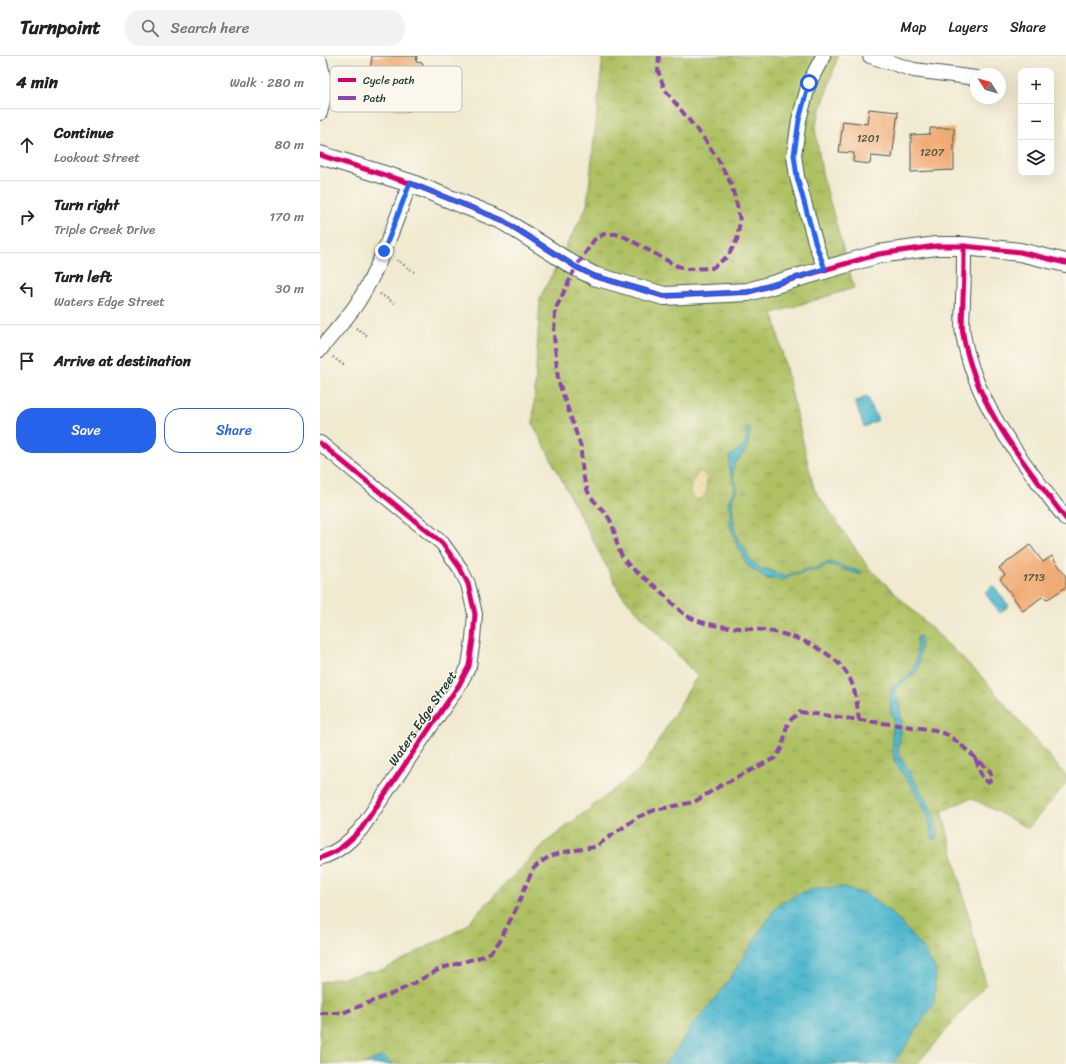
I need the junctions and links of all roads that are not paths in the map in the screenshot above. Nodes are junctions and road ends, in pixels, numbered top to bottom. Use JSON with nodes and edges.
{"nodes":[{"id":1,"x":823,"y":56,"type":"edge"},
{"id":2,"x":870,"y":56,"type":"edge"},
{"id":3,"x":320,"y":62,"type":"edge"},
{"id":4,"x":970,"y":77,"type":"edge"},
{"id":5,"x":320,"y":113,"type":"edge"},
{"id":6,"x":320,"y":155,"type":"edge"},
{"id":7,"x":410,"y":183,"type":"junction"},
{"id":8,"x":964,"y":246,"type":"junction"},
{"id":9,"x":1066,"y":263,"type":"edge"},
{"id":10,"x":825,"y":269,"type":"junction"},
{"id":11,"x":320,"y":350,"type":"edge"},
{"id":12,"x":320,"y":443,"type":"edge"},
{"id":13,"x":1066,"y":519,"type":"edge"},
{"id":14,"x":320,"y":858,"type":"edge"}],
"edges":[{"from":1,"to":10,"type":"street"},
{"from":2,"to":4,"type":"street"},
{"from":3,"to":5,"type":"street"},
{"from":6,"to":7,"type":"street"},
{"from":7,"to":10,"type":"street"},
{"from":7,"to":11,"type":"street"},
{"from":8,"to":9,"type":"street"},
{"from":8,"to":10,"type":"street"},
{"from":8,"to":13,"type":"street"},
{"from":12,"to":14,"type":"street","name":"Waters Edge Street"}]}
